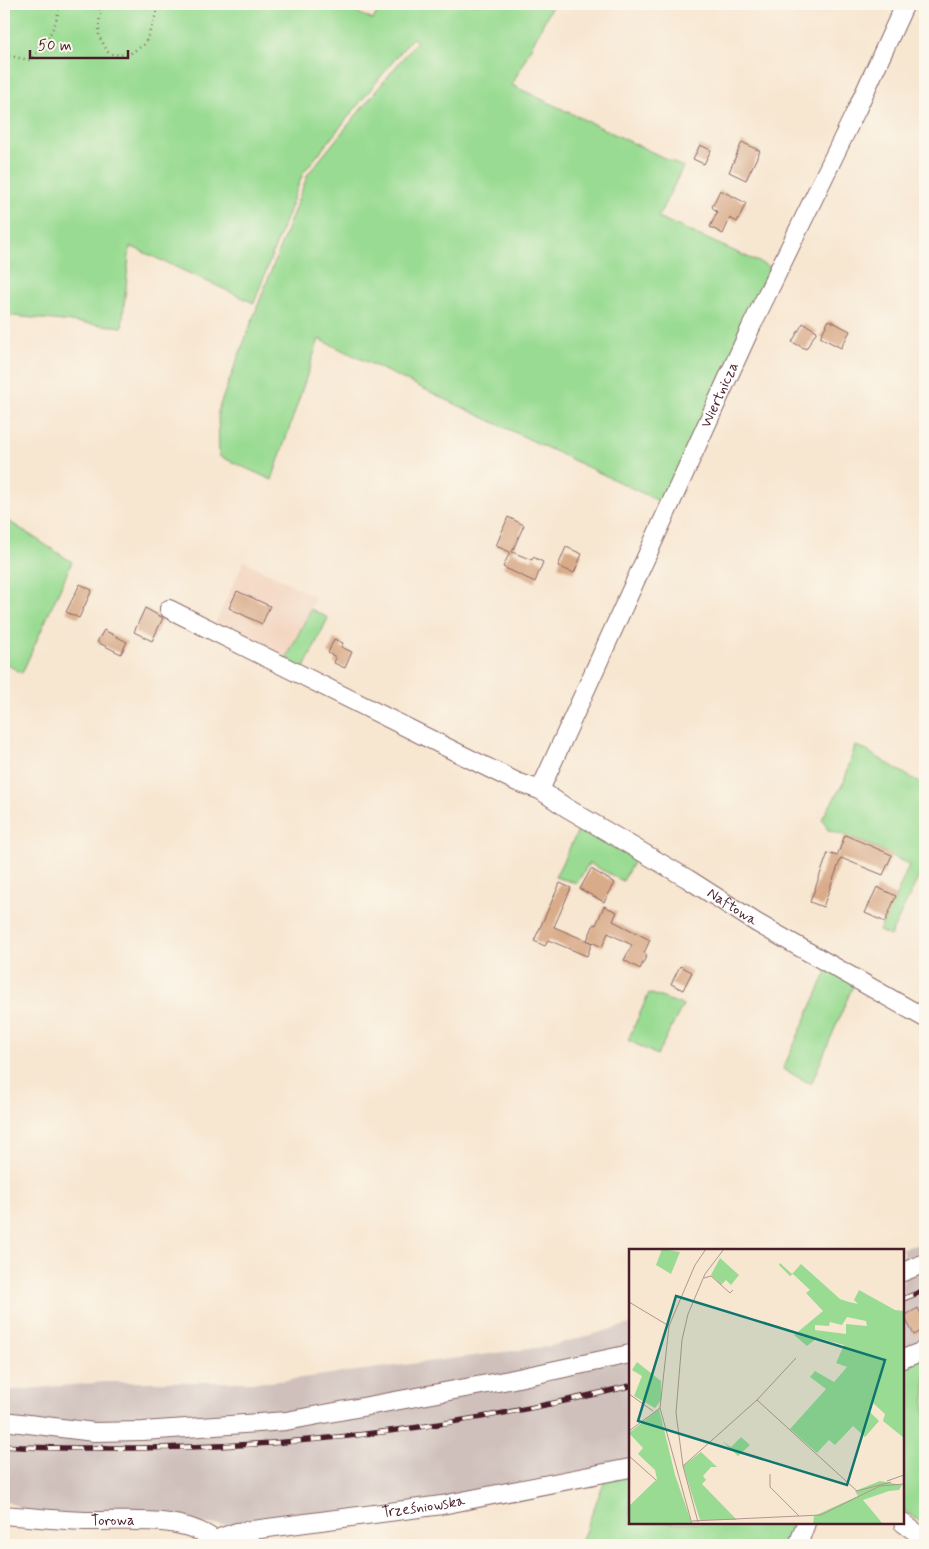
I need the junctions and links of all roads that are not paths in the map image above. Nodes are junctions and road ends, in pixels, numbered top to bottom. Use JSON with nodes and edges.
{"nodes":[{"id":1,"x":905,"y":4,"type":"edge"},
{"id":2,"x":169,"y":609,"type":"dead end"},
{"id":3,"x":540,"y":790,"type":"junction"},
{"id":4,"x":925,"y":1018,"type":"edge"},
{"id":5,"x":925,"y":1263,"type":"edge"},
{"id":6,"x":904,"y":1272,"type":"edge"},
{"id":7,"x":925,"y":1350,"type":"edge"},
{"id":8,"x":629,"y":1354,"type":"edge"},
{"id":9,"x":904,"y":1360,"type":"edge"},
{"id":10,"x":4,"y":1421,"type":"edge"},
{"id":11,"x":629,"y":1468,"type":"edge"},
{"id":12,"x":4,"y":1515,"type":"edge"},
{"id":13,"x":806,"y":1524,"type":"edge"},
{"id":14,"x":904,"y":1524,"type":"edge"},
{"id":15,"x":925,"y":1539,"type":"edge"},
{"id":16,"x":215,"y":1543,"type":"edge"},
{"id":17,"x":798,"y":1545,"type":"edge"}],
"edges":[{"from":1,"to":3,"type":"street","name":"Wiertnicza"},
{"from":2,"to":3,"type":"street","name":"Naftowa"},
{"from":3,"to":4,"type":"street","name":"Naftowa"},
{"from":5,"to":6,"type":"street"},
{"from":7,"to":9,"type":"street"},
{"from":8,"to":10,"type":"street"},
{"from":11,"to":16,"type":"street","name":"Trześniowska"},
{"from":12,"to":16,"type":"street","name":"Torowa"},
{"from":13,"to":17,"type":"street"},
{"from":14,"to":15,"type":"street"}]}
